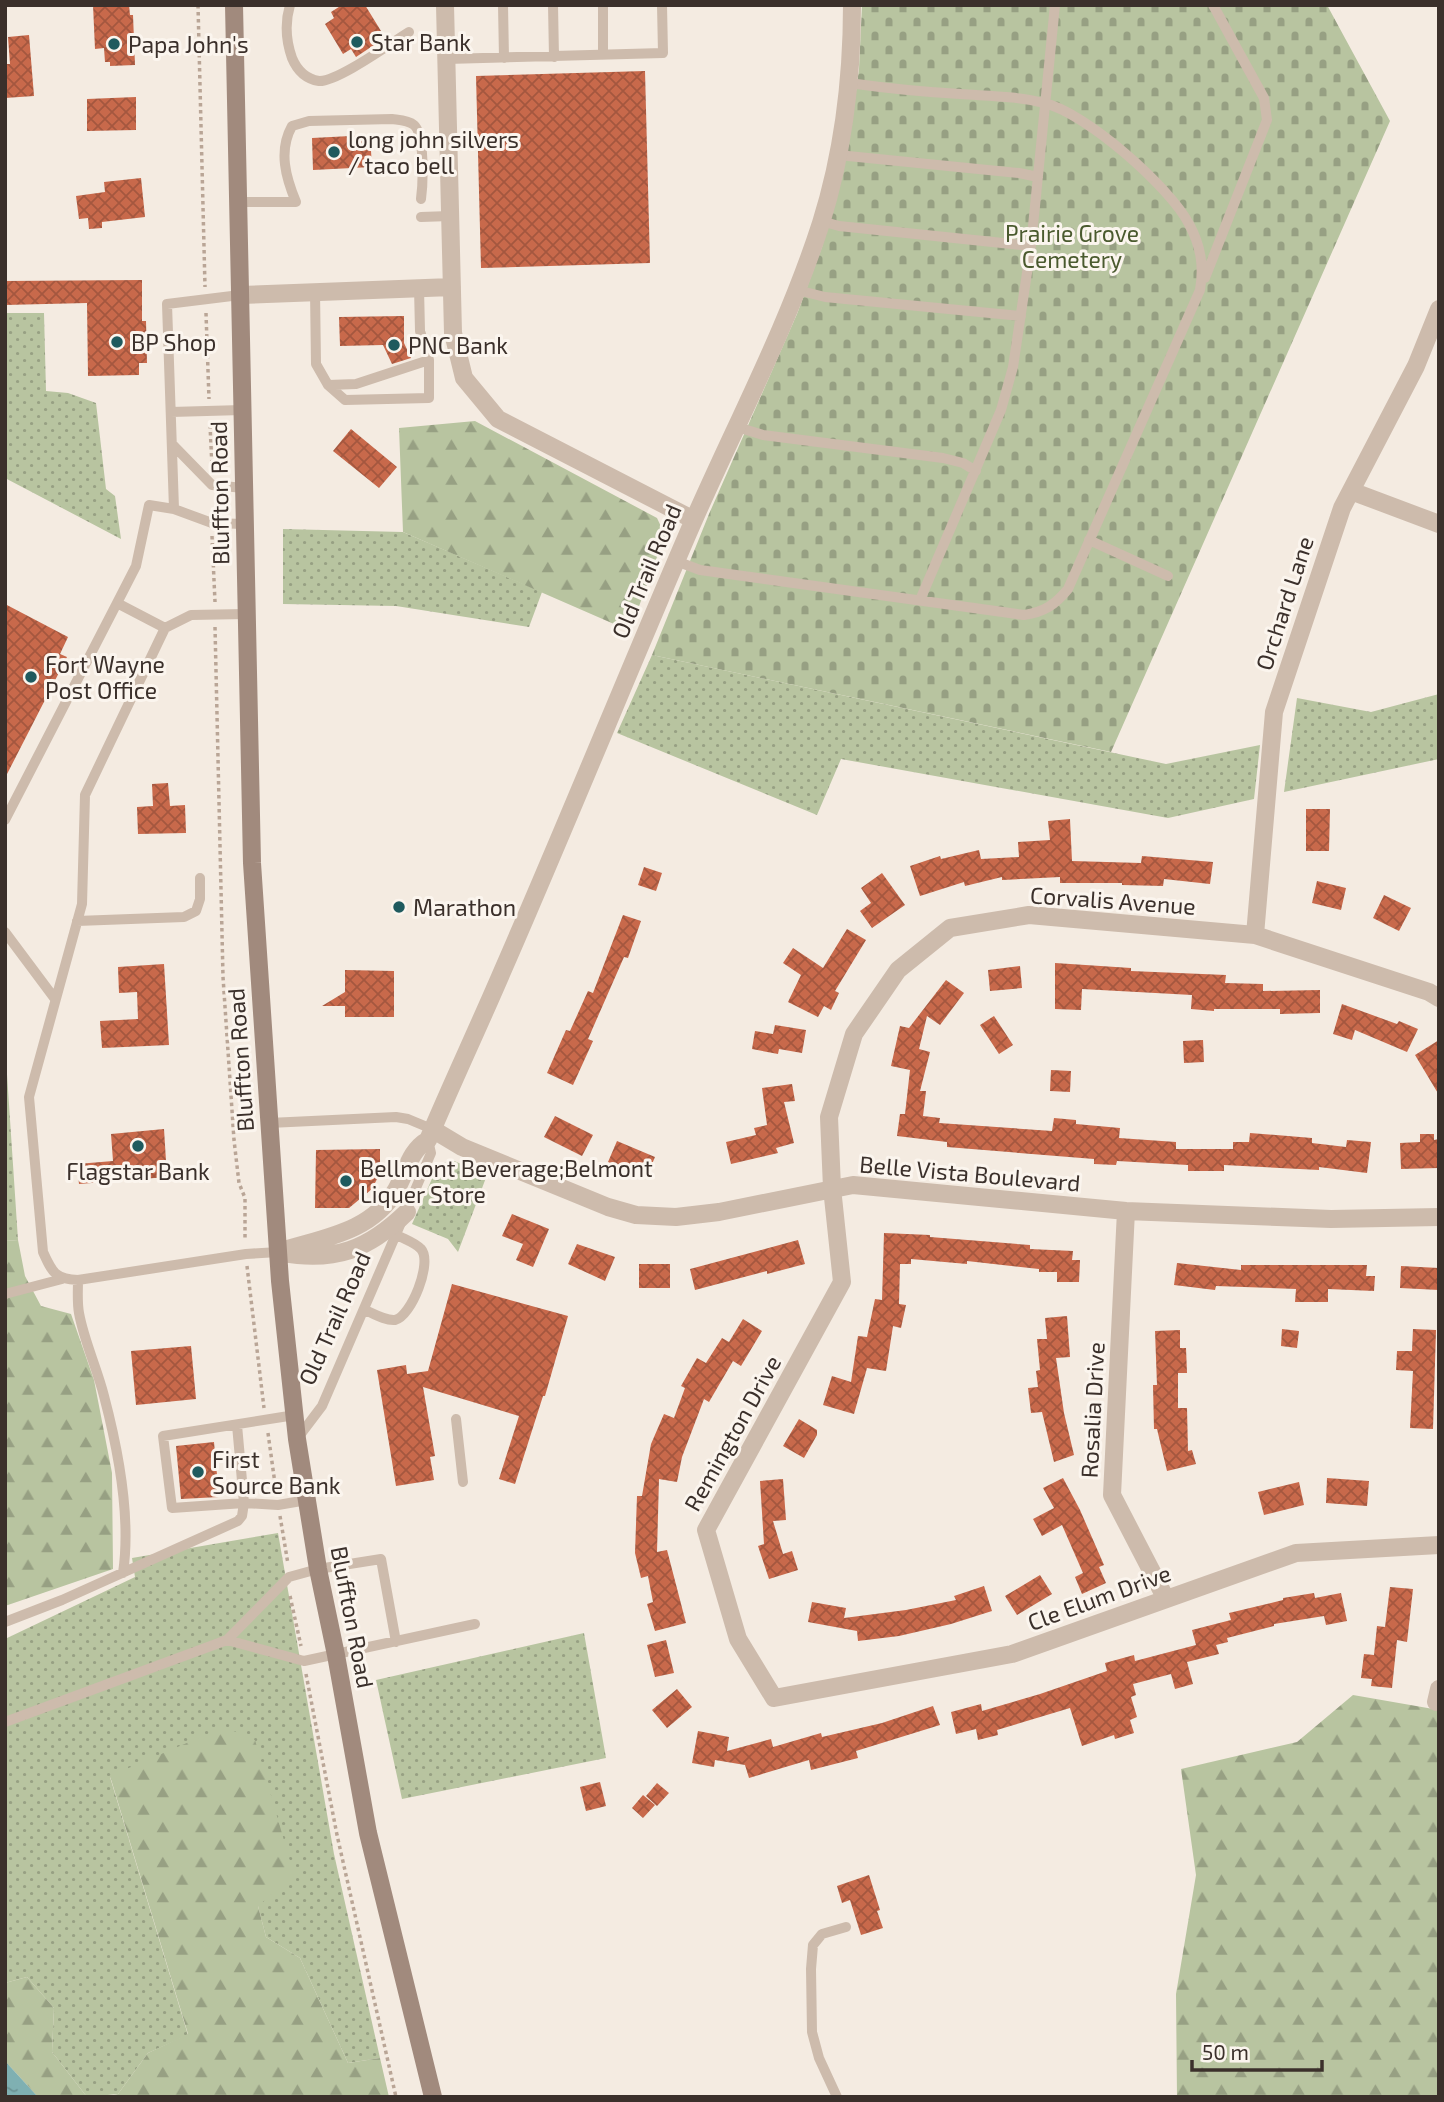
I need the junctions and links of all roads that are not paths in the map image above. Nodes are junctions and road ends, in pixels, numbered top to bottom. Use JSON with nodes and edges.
{"nodes":[{"id":1,"x":234,"y":5,"type":"edge"},
{"id":2,"x":290,"y":5,"type":"edge"},
{"id":3,"x":445,"y":5,"type":"edge"},
{"id":4,"x":503,"y":5,"type":"edge"},
{"id":5,"x":553,"y":5,"type":"edge"},
{"id":6,"x":603,"y":5,"type":"edge"},
{"id":7,"x":663,"y":5,"type":"edge"},
{"id":8,"x":852,"y":5,"type":"edge"},
{"id":9,"x":1055,"y":5,"type":"edge"},
{"id":10,"x":1213,"y":5,"type":"edge"},
{"id":11,"x":408,"y":32,"type":"dead end"},
{"id":12,"x":603,"y":55,"type":"junction"},
{"id":13,"x":554,"y":57,"type":"junction"},
{"id":14,"x":504,"y":58,"type":"junction"},
{"id":15,"x":447,"y":59,"type":"junction"},
{"id":16,"x":849,"y":83,"type":"junction"},
{"id":17,"x":1047,"y":103,"type":"junction"},
{"id":18,"x":838,"y":155,"type":"junction"},
{"id":19,"x":1038,"y":177,"type":"junction"},
{"id":20,"x":421,"y":198,"type":"dead end"},
{"id":21,"x":238,"y":202,"type":"junction"},
{"id":22,"x":450,"y":216,"type":"junction"},
{"id":23,"x":421,"y":217,"type":"dead end"},
{"id":24,"x":821,"y":221,"type":"junction"},
{"id":25,"x":1031,"y":246,"type":"junction"},
{"id":26,"x":452,"y":287,"type":"junction"},
{"id":27,"x":419,"y":288,"type":"junction"},
{"id":28,"x":797,"y":290,"type":"junction"},
{"id":29,"x":1200,"y":290,"type":"junction"},
{"id":30,"x":315,"y":291,"type":"junction"},
{"id":31,"x":240,"y":295,"type":"junction"},
{"id":32,"x":1439,"y":309,"type":"edge"},
{"id":33,"x":1021,"y":316,"type":"junction"},
{"id":34,"x":429,"y":360,"type":"junction"},
{"id":35,"x":328,"y":385,"type":"junction"},
{"id":36,"x":242,"y":410,"type":"junction"},
{"id":37,"x":171,"y":412,"type":"junction"},
{"id":38,"x":737,"y":427,"type":"junction"},
{"id":39,"x":172,"y":444,"type":"junction"},
{"id":40,"x":976,"y":471,"type":"junction"},
{"id":41,"x":244,"y":488,"type":"junction"},
{"id":42,"x":1351,"y":491,"type":"junction"},
{"id":43,"x":174,"y":509,"type":"junction"},
{"id":44,"x":694,"y":520,"type":"junction"},
{"id":45,"x":244,"y":524,"type":"junction"},
{"id":46,"x":1439,"y":524,"type":"edge"},
{"id":47,"x":1090,"y":540,"type":"junction"},
{"id":48,"x":676,"y":561,"type":"junction"},
{"id":49,"x":1168,"y":576,"type":"dead end"},
{"id":50,"x":919,"y":600,"type":"junction"},
{"id":51,"x":117,"y":603,"type":"junction"},
{"id":52,"x":245,"y":614,"type":"junction"},
{"id":53,"x":165,"y":628,"type":"junction"},
{"id":54,"x":5,"y":820,"type":"edge"},
{"id":55,"x":200,"y":878,"type":"dead end"},
{"id":56,"x":77,"y":921,"type":"junction"},
{"id":57,"x":5,"y":933,"type":"edge"},
{"id":58,"x":1255,"y":935,"type":"junction"},
{"id":59,"x":1435,"y":989,"type":"edge"},
{"id":60,"x":55,"y":999,"type":"junction"},
{"id":61,"x":269,"y":1123,"type":"junction"},
{"id":62,"x":430,"y":1135,"type":"junction"},
{"id":63,"x":832,"y":1188,"type":"junction"},
{"id":64,"x":407,"y":1212,"type":"junction"},
{"id":65,"x":1126,"y":1212,"type":"junction"},
{"id":66,"x":1439,"y":1217,"type":"edge"},
{"id":67,"x":397,"y":1235,"type":"junction"},
{"id":68,"x":278,"y":1252,"type":"junction"},
{"id":69,"x":62,"y":1279,"type":"junction"},
{"id":70,"x":78,"y":1280,"type":"junction"},
{"id":71,"x":5,"y":1294,"type":"edge"},
{"id":72,"x":365,"y":1310,"type":"junction"},
{"id":73,"x":295,"y":1415,"type":"junction"},
{"id":74,"x":456,"y":1419,"type":"dead end"},
{"id":75,"x":237,"y":1425,"type":"junction"},
{"id":76,"x":297,"y":1439,"type":"junction"},
{"id":77,"x":463,"y":1482,"type":"dead end"},
{"id":78,"x":307,"y":1500,"type":"junction"},
{"id":79,"x":244,"y":1503,"type":"junction"},
{"id":80,"x":1439,"y":1545,"type":"edge"},
{"id":81,"x":318,"y":1569,"type":"junction"},
{"id":82,"x":122,"y":1573,"type":"junction"},
{"id":83,"x":1166,"y":1599,"type":"junction"},
{"id":84,"x":5,"y":1622,"type":"edge"},
{"id":85,"x":475,"y":1624,"type":"dead end"},
{"id":86,"x":227,"y":1640,"type":"junction"},
{"id":87,"x":396,"y":1642,"type":"junction"},
{"id":88,"x":337,"y":1655,"type":"junction"},
{"id":89,"x":774,"y":1698,"type":"joint"},
{"id":90,"x":5,"y":1721,"type":"edge"},
{"id":91,"x":846,"y":1927,"type":"dead end"},
{"id":92,"x":433,"y":2097,"type":"edge"},
{"id":93,"x":837,"y":2097,"type":"edge"}],
"edges":[{"from":1,"to":21,"type":"main road","name":"Bluffton Road"},
{"from":2,"to":11,"type":"lane"},
{"from":3,"to":15,"type":"street"},
{"from":4,"to":14,"type":"lane"},
{"from":5,"to":13,"type":"lane"},
{"from":6,"to":12,"type":"lane"},
{"from":7,"to":12,"type":"lane"},
{"from":8,"to":16,"type":"street","name":"Old Trail Road"},
{"from":9,"to":17,"type":"lane"},
{"from":10,"to":29,"type":"lane"},
{"from":12,"to":13,"type":"lane"},
{"from":13,"to":14,"type":"lane"},
{"from":14,"to":15,"type":"lane"},
{"from":15,"to":22,"type":"street"},
{"from":16,"to":17,"type":"lane"},
{"from":16,"to":18,"type":"street","name":"Old Trail Road"},
{"from":17,"to":19,"type":"lane"},
{"from":17,"to":29,"type":"lane"},
{"from":18,"to":19,"type":"lane"},
{"from":18,"to":24,"type":"street","name":"Old Trail Road"},
{"from":19,"to":25,"type":"lane"},
{"from":20,"to":21,"type":"lane"},
{"from":21,"to":31,"type":"main road","name":"Bluffton Road"},
{"from":22,"to":23,"type":"lane"},
{"from":22,"to":26,"type":"street"},
{"from":24,"to":25,"type":"lane"},
{"from":24,"to":28,"type":"street","name":"Old Trail Road"},
{"from":25,"to":33,"type":"lane"},
{"from":26,"to":27,"type":"street"},
{"from":26,"to":44,"type":"street"},
{"from":27,"to":30,"type":"street"},
{"from":27,"to":34,"type":"lane"},
{"from":28,"to":33,"type":"lane"},
{"from":28,"to":38,"type":"street","name":"Old Trail Road"},
{"from":29,"to":47,"type":"lane"},
{"from":30,"to":31,"type":"street"},
{"from":30,"to":35,"type":"lane"},
{"from":31,"to":36,"type":"main road","name":"Bluffton Road"},
{"from":31,"to":37,"type":"lane"},
{"from":32,"to":42,"type":"street","name":"Orchard Lane"},
{"from":33,"to":40,"type":"lane"},
{"from":34,"to":35,"type":"lane"},
{"from":34,"to":35,"type":"lane"},
{"from":36,"to":37,"type":"lane"},
{"from":36,"to":41,"type":"main road","name":"Bluffton Road"},
{"from":37,"to":39,"type":"lane"},
{"from":38,"to":40,"type":"lane"},
{"from":38,"to":44,"type":"street","name":"Old Trail Road"},
{"from":39,"to":41,"type":"lane"},
{"from":39,"to":43,"type":"lane"},
{"from":40,"to":50,"type":"lane"},
{"from":41,"to":45,"type":"main road","name":"Bluffton Road"},
{"from":42,"to":46,"type":"street"},
{"from":42,"to":58,"type":"street","name":"Orchard Lane"},
{"from":43,"to":45,"type":"lane"},
{"from":43,"to":51,"type":"lane"},
{"from":44,"to":48,"type":"street","name":"Old Trail Road"},
{"from":45,"to":52,"type":"main road","name":"Bluffton Road"},
{"from":47,"to":49,"type":"lane"},
{"from":47,"to":50,"type":"lane"},
{"from":48,"to":50,"type":"lane"},
{"from":48,"to":62,"type":"street","name":"Old Trail Road"},
{"from":51,"to":53,"type":"lane"},
{"from":51,"to":54,"type":"lane"},
{"from":52,"to":53,"type":"lane"},
{"from":52,"to":61,"type":"main road","name":"Bluffton Road"},
{"from":53,"to":56,"type":"lane"},
{"from":55,"to":56,"type":"lane"},
{"from":56,"to":60,"type":"lane"},
{"from":57,"to":60,"type":"lane"},
{"from":58,"to":59,"type":"street","name":"Corvalis Avenue"},
{"from":58,"to":63,"type":"street","name":"Corvalis Avenue"},
{"from":60,"to":69,"type":"lane"},
{"from":61,"to":62,"type":"lane"},
{"from":61,"to":68,"type":"main road","name":"Bluffton Road"},
{"from":62,"to":63,"type":"street","name":"Belle Vista Boulevard"},
{"from":62,"to":64,"type":"lane","name":"Old Trail Road"},
{"from":62,"to":68,"type":"street","name":"Old Trail Road"},
{"from":63,"to":65,"type":"street","name":"Belle Vista Boulevard"},
{"from":63,"to":89,"type":"street","name":"Remington Drive"},
{"from":64,"to":67,"type":"lane","name":"Old Trail Road"},
{"from":64,"to":68,"type":"street","name":"Old Trail Road"},
{"from":65,"to":66,"type":"street","name":"Belle Vista Boulevard"},
{"from":65,"to":83,"type":"street","name":"Rosalia Drive"},
{"from":67,"to":72,"type":"lane","name":"Old Trail Road"},
{"from":67,"to":72,"type":"lane"},
{"from":68,"to":70,"type":"lane"},
{"from":68,"to":73,"type":"main road","name":"Bluffton Road"},
{"from":69,"to":70,"type":"lane"},
{"from":69,"to":71,"type":"lane"},
{"from":70,"to":82,"type":"lane"},
{"from":72,"to":76,"type":"lane","name":"Old Trail Road"},
{"from":73,"to":75,"type":"lane"},
{"from":73,"to":76,"type":"main road","name":"Bluffton Road"},
{"from":74,"to":77,"type":"lane"},
{"from":75,"to":79,"type":"lane"},
{"from":75,"to":79,"type":"lane"},
{"from":76,"to":78,"type":"main road","name":"Bluffton Road"},
{"from":78,"to":79,"type":"lane"},
{"from":78,"to":81,"type":"main road","name":"Bluffton Road"},
{"from":79,"to":82,"type":"lane"},
{"from":80,"to":83,"type":"street","name":"Cle Elum Drive"},
{"from":81,"to":86,"type":"lane"},
{"from":81,"to":87,"type":"lane"},
{"from":81,"to":88,"type":"main road","name":"Bluffton Road"},
{"from":82,"to":84,"type":"lane"},
{"from":83,"to":89,"type":"street","name":"Cle Elum Drive"},
{"from":85,"to":87,"type":"lane"},
{"from":86,"to":88,"type":"lane"},
{"from":86,"to":90,"type":"lane"},
{"from":87,"to":88,"type":"lane"},
{"from":88,"to":92,"type":"main road","name":"Bluffton Road"},
{"from":91,"to":93,"type":"lane"}]}
